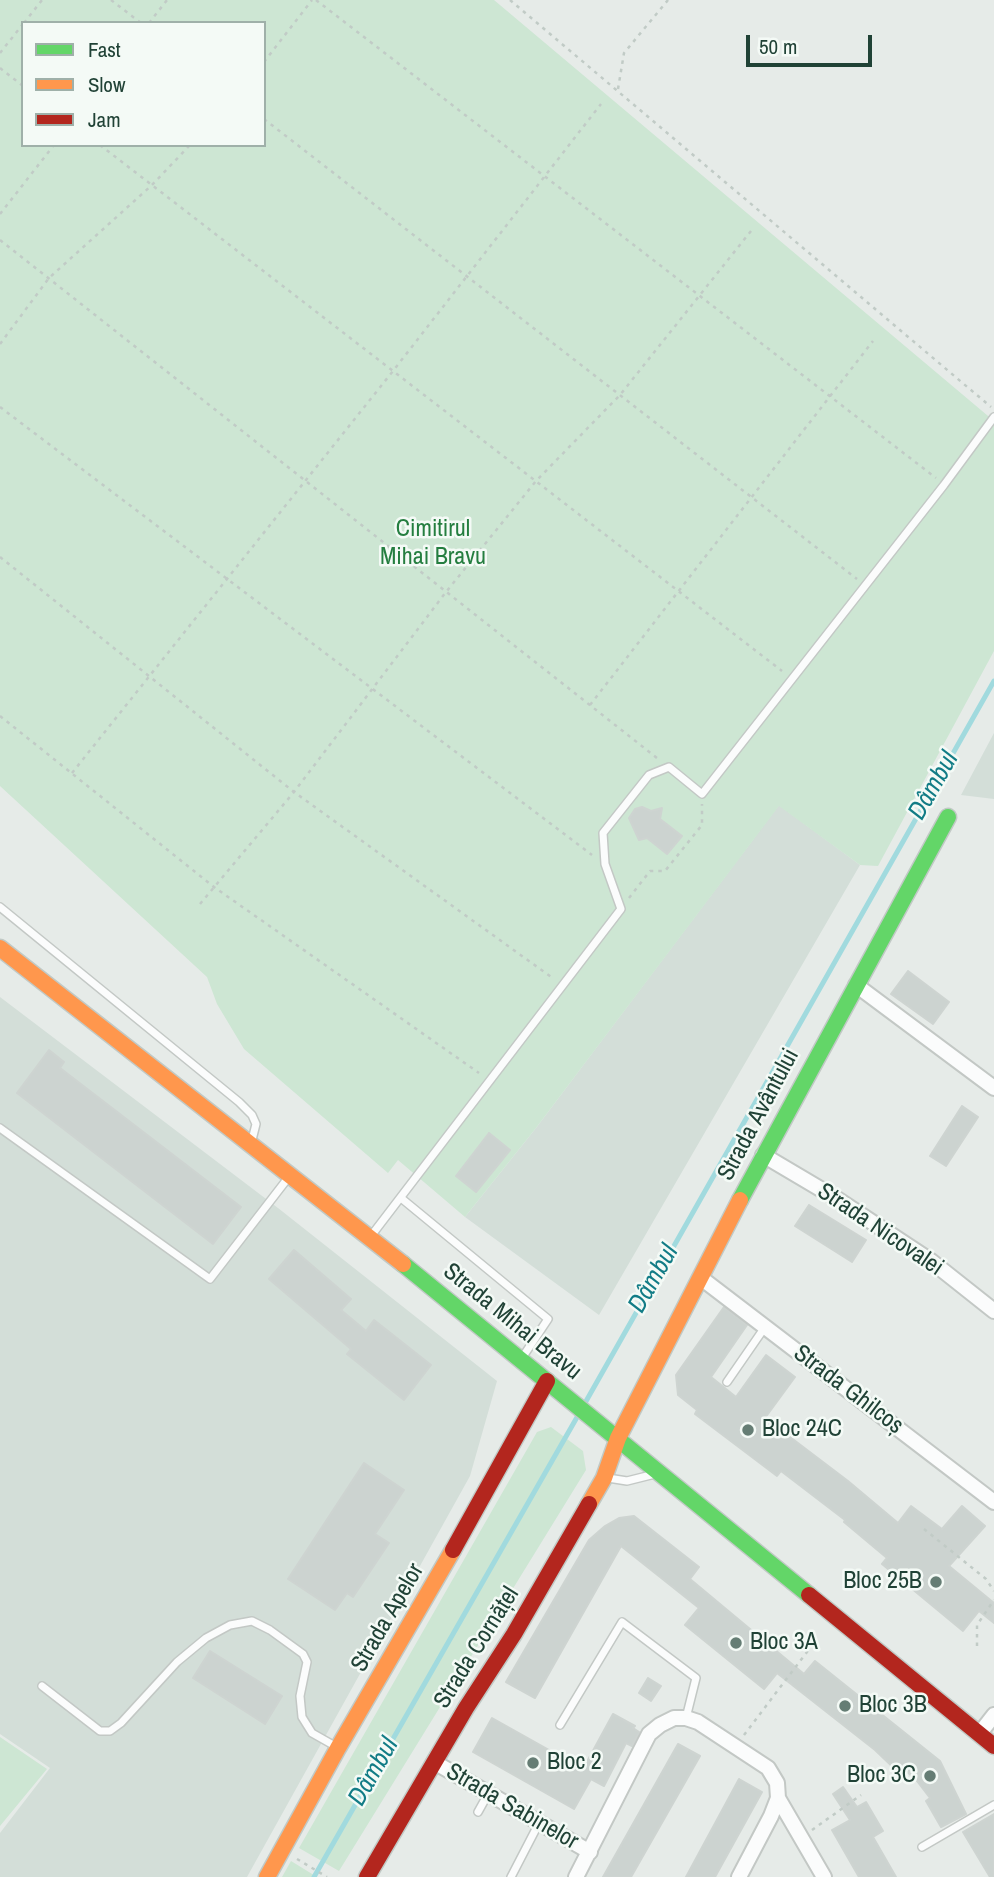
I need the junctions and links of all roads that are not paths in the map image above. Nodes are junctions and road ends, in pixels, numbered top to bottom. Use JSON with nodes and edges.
{"nodes":[{"id":1,"x":994,"y":417,"type":"edge"},
{"id":2,"x":948,"y":817,"type":"dead end"},
{"id":3,"x":0,"y":907,"type":"edge"},
{"id":4,"x":0,"y":948,"type":"edge"},
{"id":5,"x":856,"y":985,"type":"junction"},
{"id":6,"x":994,"y":1088,"type":"edge"},
{"id":7,"x":0,"y":1128,"type":"edge"},
{"id":8,"x":250,"y":1143,"type":"junction"},
{"id":9,"x":763,"y":1154,"type":"junction"},
{"id":10,"x":290,"y":1175,"type":"junction"},
{"id":11,"x":401,"y":1198,"type":"junction"},
{"id":12,"x":370,"y":1237,"type":"junction"},
{"id":13,"x":701,"y":1278,"type":"junction"},
{"id":14,"x":994,"y":1311,"type":"edge"},
{"id":15,"x":765,"y":1327,"type":"junction"},
{"id":16,"x":521,"y":1360,"type":"junction"},
{"id":17,"x":547,"y":1381,"type":"junction"},
{"id":18,"x":727,"y":1382,"type":"dead end"},
{"id":19,"x":618,"y":1438,"type":"junction"},
{"id":20,"x":660,"y":1472,"type":"junction"},
{"id":21,"x":604,"y":1478,"type":"junction"},
{"id":22,"x":994,"y":1502,"type":"edge"},
{"id":23,"x":42,"y":1686,"type":"dead end"},
{"id":24,"x":994,"y":1715,"type":"edge"},
{"id":25,"x":686,"y":1718,"type":"junction"},
{"id":26,"x":560,"y":1725,"type":"dead end"},
{"id":27,"x":989,"y":1742,"type":"edge"},
{"id":28,"x":338,"y":1748,"type":"junction"},
{"id":29,"x":434,"y":1762,"type":"junction"},
{"id":30,"x":489,"y":1794,"type":"junction"},
{"id":31,"x":778,"y":1798,"type":"junction"},
{"id":32,"x":994,"y":1805,"type":"edge"},
{"id":33,"x":478,"y":1812,"type":"dead end"},
{"id":34,"x":539,"y":1822,"type":"junction"},
{"id":35,"x":922,"y":1847,"type":"dead end"},
{"id":36,"x":590,"y":1852,"type":"junction"},
{"id":37,"x":267,"y":1877,"type":"edge"},
{"id":38,"x":367,"y":1877,"type":"edge"},
{"id":39,"x":511,"y":1877,"type":"edge"},
{"id":40,"x":576,"y":1877,"type":"edge"},
{"id":41,"x":739,"y":1877,"type":"edge"},
{"id":42,"x":824,"y":1877,"type":"edge"}],
"edges":[{"from":1,"to":11,"type":"lane"},
{"from":2,"to":5,"type":"street","name":"Strada Avântului"},
{"from":3,"to":8,"type":"lane"},
{"from":4,"to":8,"type":"street","name":"Strada Mihai Bravu"},
{"from":5,"to":6,"type":"street"},
{"from":5,"to":9,"type":"street","name":"Strada Avântului"},
{"from":7,"to":10,"type":"lane"},
{"from":8,"to":10,"type":"street","name":"Strada Mihai Bravu"},
{"from":9,"to":13,"type":"street","name":"Strada Avântului"},
{"from":9,"to":14,"type":"street","name":"Strada Nicovalei"},
{"from":10,"to":12,"type":"street","name":"Strada Mihai Bravu"},
{"from":11,"to":12,"type":"lane"},
{"from":11,"to":16,"type":"lane"},
{"from":12,"to":16,"type":"street","name":"Strada Mihai Bravu"},
{"from":13,"to":15,"type":"street","name":"Strada Ghilcoș"},
{"from":13,"to":19,"type":"street","name":"Strada Avântului"},
{"from":15,"to":18,"type":"lane"},
{"from":15,"to":22,"type":"street","name":"Strada Ghilcoș"},
{"from":16,"to":17,"type":"street","name":"Strada Mihai Bravu"},
{"from":17,"to":19,"type":"street","name":"Strada Mihai Bravu"},
{"from":17,"to":28,"type":"street","name":"Strada Apelor"},
{"from":19,"to":20,"type":"street","name":"Strada Mihai Bravu"},
{"from":19,"to":21,"type":"street","name":"Strada Cornățel"},
{"from":20,"to":21,"type":"lane"},
{"from":20,"to":27,"type":"street","name":"Strada Mihai Bravu"},
{"from":21,"to":29,"type":"street","name":"Strada Cornățel"},
{"from":23,"to":28,"type":"lane"},
{"from":24,"to":27,"type":"street"},
{"from":25,"to":26,"type":"lane"},
{"from":25,"to":31,"type":"street"},
{"from":25,"to":36,"type":"street","name":"Strada Sabinelor"},
{"from":28,"to":37,"type":"street","name":"Strada Apelor"},
{"from":29,"to":30,"type":"street","name":"Strada Sabinelor"},
{"from":29,"to":38,"type":"street","name":"Strada Cornățel"},
{"from":30,"to":33,"type":"lane"},
{"from":30,"to":34,"type":"street","name":"Strada Sabinelor"},
{"from":31,"to":41,"type":"street"},
{"from":31,"to":42,"type":"street"},
{"from":32,"to":35,"type":"lane"},
{"from":34,"to":36,"type":"street","name":"Strada Sabinelor"},
{"from":34,"to":39,"type":"lane"},
{"from":36,"to":40,"type":"street","name":"Strada Sabinelor"}]}
